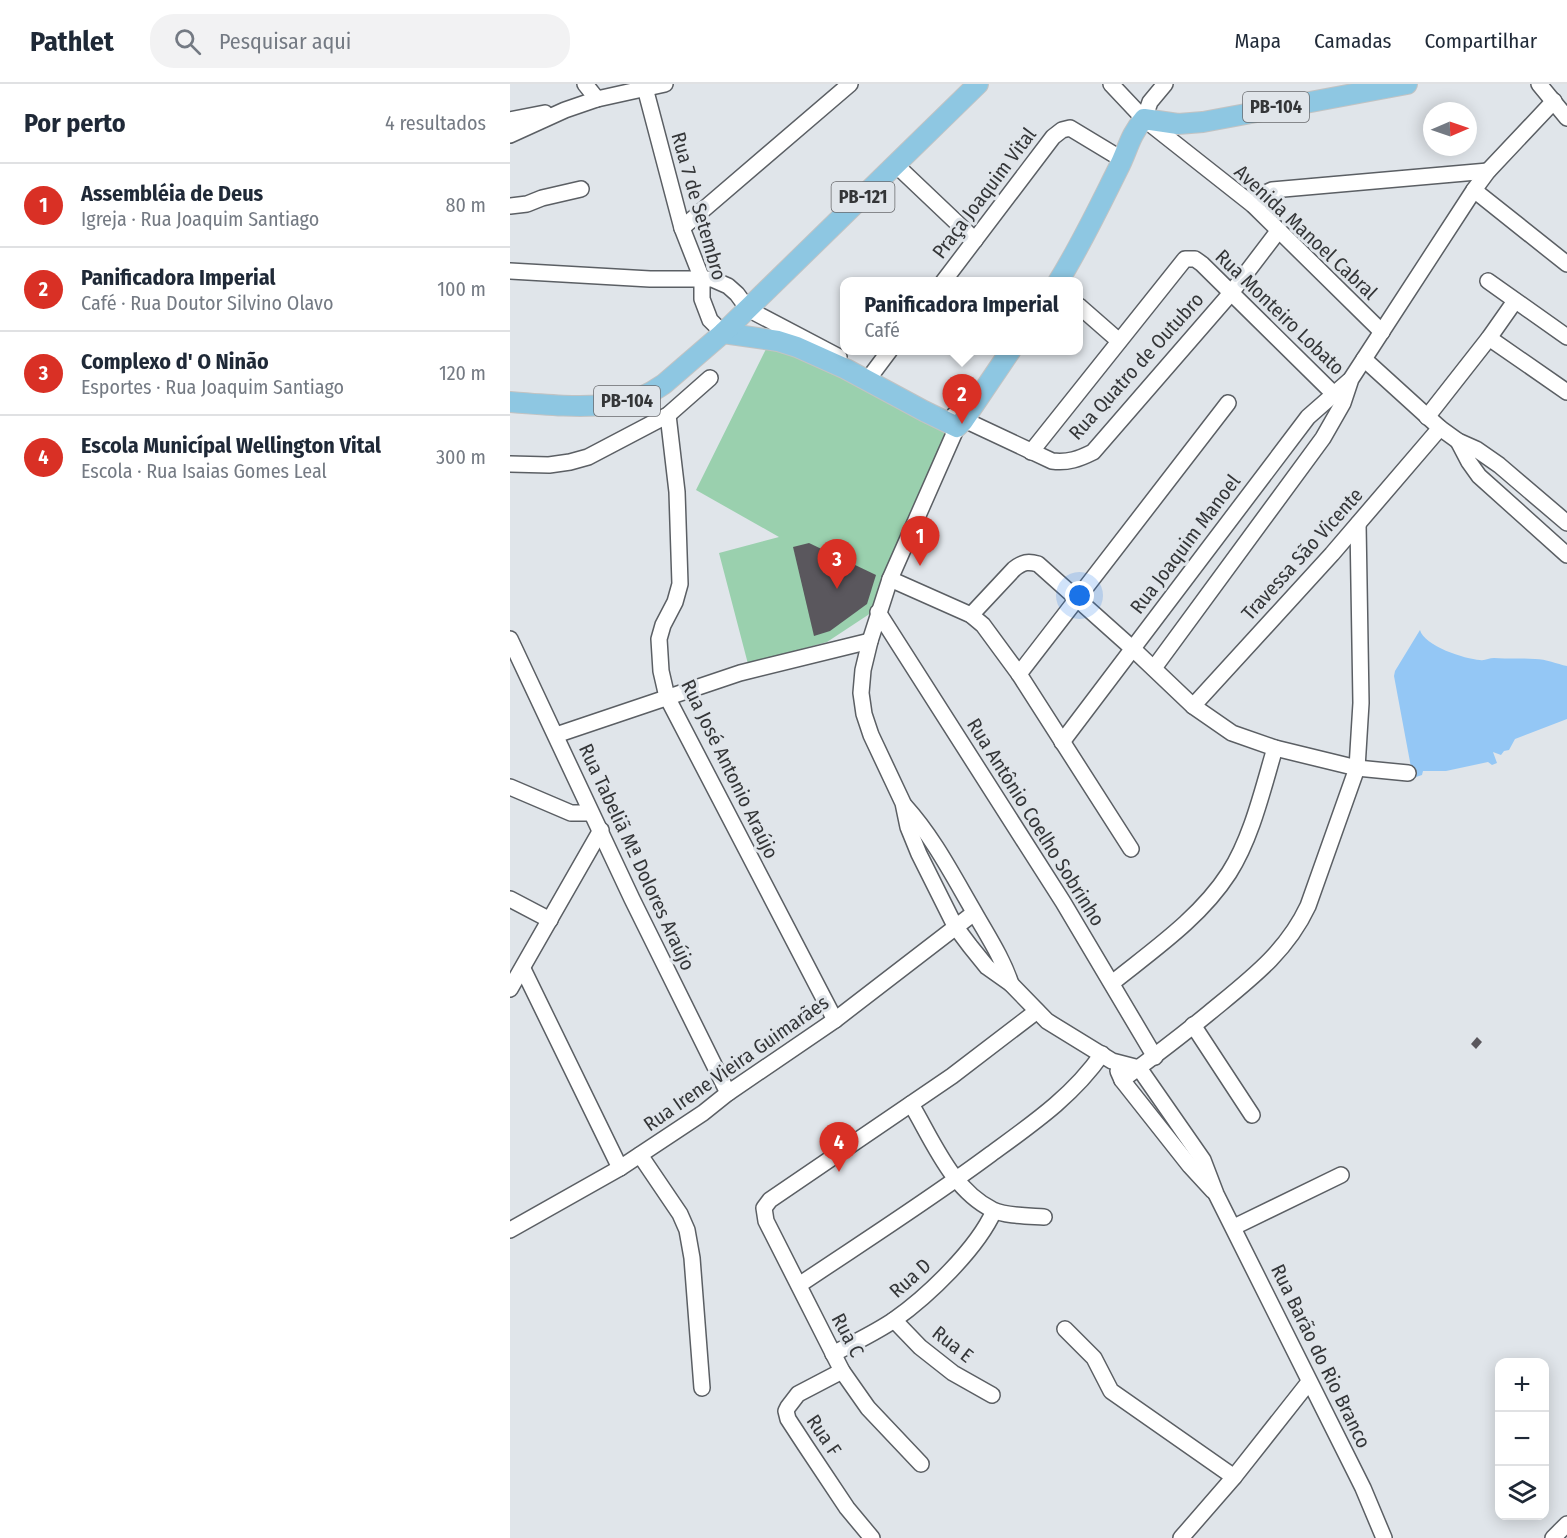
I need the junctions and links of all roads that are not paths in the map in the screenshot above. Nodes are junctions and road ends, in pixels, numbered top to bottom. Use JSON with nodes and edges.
{"nodes":[{"id":1,"x":585,"y":84,"type":"edge"},
{"id":2,"x":665,"y":84,"type":"edge"},
{"id":3,"x":850,"y":84,"type":"edge"},
{"id":4,"x":978,"y":84,"type":"edge"},
{"id":5,"x":1111,"y":84,"type":"edge"},
{"id":6,"x":1165,"y":84,"type":"edge"},
{"id":7,"x":1407,"y":84,"type":"edge"},
{"id":8,"x":1539,"y":84,"type":"edge"},
{"id":9,"x":645,"y":87,"type":"edge"},
{"id":10,"x":597,"y":99,"type":"junction"},
{"id":11,"x":1554,"y":101,"type":"junction"},
{"id":12,"x":566,"y":110,"type":"junction"},
{"id":13,"x":1567,"y":118,"type":"edge"},
{"id":14,"x":1144,"y":119,"type":"junction"},
{"id":15,"x":510,"y":120,"type":"edge"},
{"id":16,"x":510,"y":135,"type":"edge"},
{"id":17,"x":1123,"y":160,"type":"junction"},
{"id":18,"x":896,"y":165,"type":"junction"},
{"id":19,"x":1488,"y":171,"type":"junction"},
{"id":20,"x":581,"y":189,"type":"dead end"},
{"id":21,"x":1474,"y":190,"type":"junction"},
{"id":22,"x":1253,"y":205,"type":"junction"},
{"id":23,"x":510,"y":206,"type":"edge"},
{"id":24,"x":682,"y":228,"type":"junction"},
{"id":25,"x":1280,"y":230,"type":"junction"},
{"id":26,"x":975,"y":240,"type":"junction"},
{"id":27,"x":1567,"y":264,"type":"edge"},
{"id":28,"x":510,"y":271,"type":"edge"},
{"id":29,"x":947,"y":277,"type":"edge"},
{"id":30,"x":1061,"y":277,"type":"edge"},
{"id":31,"x":702,"y":279,"type":"junction"},
{"id":32,"x":1488,"y":281,"type":"dead end"},
{"id":33,"x":1231,"y":292,"type":"junction"},
{"id":34,"x":1515,"y":301,"type":"junction"},
{"id":35,"x":748,"y":309,"type":"junction"},
{"id":36,"x":1083,"y":310,"type":"edge"},
{"id":37,"x":1382,"y":332,"type":"junction"},
{"id":38,"x":723,"y":333,"type":"junction"},
{"id":39,"x":1567,"y":337,"type":"edge"},
{"id":40,"x":1489,"y":338,"type":"junction"},
{"id":41,"x":1119,"y":341,"type":"junction"},
{"id":42,"x":887,"y":355,"type":"edge"},
{"id":43,"x":1008,"y":355,"type":"edge"},
{"id":44,"x":1364,"y":359,"type":"junction"},
{"id":45,"x":872,"y":374,"type":"junction"},
{"id":46,"x":710,"y":378,"type":"dead end"},
{"id":47,"x":1567,"y":392,"type":"edge"},
{"id":48,"x":1338,"y":398,"type":"junction"},
{"id":49,"x":510,"y":402,"type":"edge"},
{"id":50,"x":1228,"y":403,"type":"dead end"},
{"id":51,"x":668,"y":416,"type":"junction"},
{"id":52,"x":1427,"y":417,"type":"junction"},
{"id":53,"x":960,"y":423,"type":"junction"},
{"id":54,"x":1440,"y":428,"type":"junction"},
{"id":55,"x":1458,"y":441,"type":"junction"},
{"id":56,"x":1031,"y":452,"type":"junction"},
{"id":57,"x":510,"y":464,"type":"edge"},
{"id":58,"x":1567,"y":523,"type":"edge"},
{"id":59,"x":1358,"y":524,"type":"junction"},
{"id":60,"x":1567,"y":555,"type":"edge"},
{"id":61,"x":890,"y":579,"type":"junction"},
{"id":62,"x":1078,"y":600,"type":"junction"},
{"id":63,"x":878,"y":612,"type":"junction"},
{"id":64,"x":971,"y":615,"type":"junction"},
{"id":65,"x":510,"y":639,"type":"edge"},
{"id":66,"x":870,"y":641,"type":"junction"},
{"id":67,"x":1132,"y":648,"type":"junction"},
{"id":68,"x":1154,"y":668,"type":"junction"},
{"id":69,"x":1019,"y":674,"type":"junction"},
{"id":70,"x":667,"y":697,"type":"junction"},
{"id":71,"x":1193,"y":706,"type":"junction"},
{"id":72,"x":556,"y":735,"type":"junction"},
{"id":73,"x":1062,"y":742,"type":"junction"},
{"id":74,"x":1275,"y":748,"type":"junction"},
{"id":75,"x":1357,"y":768,"type":"junction"},
{"id":76,"x":1408,"y":773,"type":"dead end"},
{"id":77,"x":510,"y":787,"type":"edge"},
{"id":78,"x":903,"y":803,"type":"junction"},
{"id":79,"x":591,"y":813,"type":"junction"},
{"id":80,"x":601,"y":830,"type":"junction"},
{"id":81,"x":1131,"y":849,"type":"dead end"},
{"id":82,"x":510,"y":899,"type":"edge"},
{"id":83,"x":974,"y":913,"type":"junction"},
{"id":84,"x":550,"y":920,"type":"junction"},
{"id":85,"x":955,"y":926,"type":"junction"},
{"id":86,"x":523,"y":969,"type":"junction"},
{"id":87,"x":1113,"y":983,"type":"junction"},
{"id":88,"x":1011,"y":984,"type":"junction"},
{"id":89,"x":510,"y":989,"type":"edge"},
{"id":90,"x":1037,"y":1011,"type":"junction"},
{"id":91,"x":835,"y":1020,"type":"junction"},
{"id":92,"x":1193,"y":1025,"type":"junction"},
{"id":93,"x":1155,"y":1057,"type":"junction"},
{"id":94,"x":1107,"y":1058,"type":"junction"},
{"id":95,"x":1139,"y":1068,"type":"junction"},
{"id":96,"x":1122,"y":1080,"type":"junction"},
{"id":97,"x":728,"y":1093,"type":"junction"},
{"id":98,"x":911,"y":1104,"type":"junction"},
{"id":99,"x":1252,"y":1115,"type":"dead end"},
{"id":100,"x":640,"y":1155,"type":"junction"},
{"id":101,"x":620,"y":1168,"type":"junction"},
{"id":102,"x":1341,"y":1175,"type":"dead end"},
{"id":103,"x":956,"y":1180,"type":"junction"},
{"id":104,"x":1216,"y":1194,"type":"junction"},
{"id":105,"x":994,"y":1211,"type":"junction"},
{"id":106,"x":1044,"y":1217,"type":"dead end"},
{"id":107,"x":1234,"y":1227,"type":"junction"},
{"id":108,"x":510,"y":1230,"type":"edge"},
{"id":109,"x":799,"y":1285,"type":"junction"},
{"id":110,"x":894,"y":1320,"type":"junction"},
{"id":111,"x":1065,"y":1329,"type":"dead end"},
{"id":112,"x":833,"y":1354,"type":"junction"},
{"id":113,"x":842,"y":1371,"type":"junction"},
{"id":114,"x":1309,"y":1382,"type":"junction"},
{"id":115,"x":702,"y":1388,"type":"dead end"},
{"id":116,"x":992,"y":1395,"type":"dead end"},
{"id":117,"x":921,"y":1464,"type":"dead end"},
{"id":118,"x":1234,"y":1477,"type":"junction"},
{"id":119,"x":872,"y":1538,"type":"edge"},
{"id":120,"x":1181,"y":1538,"type":"edge"},
{"id":121,"x":1384,"y":1538,"type":"edge"}],
"edges":[{"from":1,"to":10,"type":"street"},
{"from":2,"to":9,"type":"street"},
{"from":3,"to":24,"type":"street"},
{"from":4,"to":18,"type":"main road","number":"PB-121"},
{"from":5,"to":14,"type":"street","name":"Avenida Manoel Cabral"},
{"from":6,"to":14,"type":"street"},
{"from":7,"to":14,"type":"main road","number":"PB-104"},
{"from":8,"to":11,"type":"street"},
{"from":9,"to":10,"type":"street"},
{"from":9,"to":24,"type":"street","name":"Rua 7 de Setembro"},
{"from":10,"to":12,"type":"street"},
{"from":11,"to":13,"type":"street"},
{"from":11,"to":19,"type":"street","name":"Rua Joaquim Manoel"},
{"from":12,"to":15,"type":"street"},
{"from":12,"to":16,"type":"street"},
{"from":14,"to":17,"type":"main road"},
{"from":14,"to":22,"type":"street","name":"Avenida Manoel Cabral"},
{"from":17,"to":26,"type":"street","name":"Praça Joaquim Vital"},
{"from":17,"to":30,"type":"main road"},
{"from":18,"to":26,"type":"street"},
{"from":18,"to":35,"type":"main road","number":"PB-121"},
{"from":19,"to":21,"type":"street","name":"Rua Joaquim Manoel"},
{"from":19,"to":22,"type":"street"},
{"from":20,"to":23,"type":"street"},
{"from":21,"to":27,"type":"street"},
{"from":21,"to":37,"type":"street","name":"Rua Joaquim Manoel"},
{"from":22,"to":25,"type":"street","name":"Avenida Manoel Cabral"},
{"from":24,"to":31,"type":"street","name":"Rua 7 de Setembro"},
{"from":25,"to":33,"type":"street","name":"Rua Quatro de Outubro"},
{"from":25,"to":37,"type":"street","name":"Avenida Manoel Cabral"},
{"from":26,"to":29,"type":"street","name":"Praça Joaquim Vital"},
{"from":28,"to":31,"type":"street"},
{"from":31,"to":35,"type":"street"},
{"from":31,"to":38,"type":"street","name":"Rua 7 de Setembro"},
{"from":32,"to":34,"type":"street"},
{"from":33,"to":41,"type":"street","name":"Rua Monteiro Lobato"},
{"from":33,"to":48,"type":"street","name":"Rua Monteiro Lobato"},
{"from":33,"to":56,"type":"street","name":"Rua Quatro de Outubro"},
{"from":34,"to":39,"type":"street"},
{"from":34,"to":40,"type":"street"},
{"from":35,"to":38,"type":"main road","number":"PB-121"},
{"from":35,"to":45,"type":"street","name":"Rua Quatro de Outubro"},
{"from":36,"to":41,"type":"street"},
{"from":37,"to":44,"type":"street","name":"Rua Joaquim Manoel"},
{"from":38,"to":49,"type":"main road","number":"PB-104"},
{"from":38,"to":53,"type":"main road"},
{"from":40,"to":47,"type":"street"},
{"from":40,"to":52,"type":"street"},
{"from":41,"to":56,"type":"street"},
{"from":42,"to":45,"type":"street"},
{"from":43,"to":53,"type":"main road"},
{"from":44,"to":48,"type":"street","name":"Rua Joaquim Manoel"},
{"from":44,"to":52,"type":"street"},
{"from":45,"to":53,"type":"street","name":"Rua Quatro de Outubro"},
{"from":46,"to":51,"type":"street"},
{"from":48,"to":67,"type":"street","name":"Rua Joaquim Manoel"},
{"from":48,"to":68,"type":"street","name":"Rua Joaquim Manoel"},
{"from":50,"to":62,"type":"street"},
{"from":51,"to":57,"type":"street"},
{"from":51,"to":70,"type":"street","name":"Rua José Antonio Araújo"},
{"from":52,"to":54,"type":"street"},
{"from":53,"to":56,"type":"street","name":"Rua Quatro de Outubro"},
{"from":53,"to":61,"type":"street"},
{"from":54,"to":55,"type":"street"},
{"from":54,"to":59,"type":"street","name":"Travessa São Vicente"},
{"from":55,"to":58,"type":"street"},
{"from":55,"to":60,"type":"street"},
{"from":59,"to":71,"type":"street","name":"Travessa São Vicente"},
{"from":59,"to":75,"type":"street"},
{"from":61,"to":63,"type":"street"},
{"from":61,"to":64,"type":"street"},
{"from":62,"to":64,"type":"street"},
{"from":62,"to":67,"type":"street"},
{"from":62,"to":69,"type":"street"},
{"from":63,"to":66,"type":"street"},
{"from":63,"to":87,"type":"street","name":"Rua Antônio Coelho Sobrinho"},
{"from":64,"to":69,"type":"street"},
{"from":65,"to":72,"type":"street","name":"Rua Tabeliã Mª Dolores Araújo"},
{"from":66,"to":70,"type":"street"},
{"from":66,"to":78,"type":"street"},
{"from":67,"to":68,"type":"street"},
{"from":67,"to":73,"type":"street","name":"Rua Joaquim Manoel"},
{"from":68,"to":71,"type":"street"},
{"from":69,"to":73,"type":"street"},
{"from":70,"to":72,"type":"street"},
{"from":70,"to":91,"type":"street","name":"Rua José Antonio Araújo"},
{"from":71,"to":74,"type":"street"},
{"from":72,"to":79,"type":"street","name":"Rua Tabeliã Mª Dolores Araújo"},
{"from":73,"to":81,"type":"street"},
{"from":74,"to":75,"type":"street"},
{"from":74,"to":87,"type":"street"},
{"from":75,"to":76,"type":"street"},
{"from":75,"to":92,"type":"street"},
{"from":77,"to":79,"type":"street"},
{"from":78,"to":83,"type":"street"},
{"from":78,"to":85,"type":"street"},
{"from":79,"to":80,"type":"street","name":"Rua Tabeliã Mª Dolores Araújo"},
{"from":80,"to":84,"type":"street"},
{"from":80,"to":97,"type":"street","name":"Rua Tabeliã Mª Dolores Araújo"},
{"from":82,"to":84,"type":"street"},
{"from":83,"to":85,"type":"street","name":"Rua Irene Vieira Guimarães"},
{"from":83,"to":88,"type":"street"},
{"from":84,"to":86,"type":"street"},
{"from":85,"to":88,"type":"street"},
{"from":85,"to":91,"type":"street","name":"Rua Irene Vieira Guimarães"},
{"from":86,"to":89,"type":"street"},
{"from":86,"to":101,"type":"street"},
{"from":87,"to":93,"type":"street","name":"Rua Antônio Coelho Sobrinho"},
{"from":88,"to":90,"type":"street"},
{"from":90,"to":94,"type":"street"},
{"from":90,"to":98,"type":"street"},
{"from":91,"to":97,"type":"street","name":"Rua Irene Vieira Guimarães"},
{"from":92,"to":93,"type":"street"},
{"from":92,"to":99,"type":"street"},
{"from":93,"to":95,"type":"street"},
{"from":94,"to":95,"type":"street"},
{"from":94,"to":96,"type":"street","name":"Rua Barão do Rio Branco"},
{"from":94,"to":103,"type":"street"},
{"from":95,"to":96,"type":"street"},
{"from":95,"to":104,"type":"street","name":"Rua Barão do Rio Branco"},
{"from":96,"to":104,"type":"street","name":"Rua Barão do Rio Branco"},
{"from":97,"to":100,"type":"street","name":"Rua Irene Vieira Guimarães"},
{"from":98,"to":103,"type":"street"},
{"from":98,"to":109,"type":"street","name":"Rua C"},
{"from":100,"to":101,"type":"street","name":"Rua Irene Vieira Guimarães"},
{"from":100,"to":115,"type":"street"},
{"from":101,"to":108,"type":"street","name":"Rua Irene Vieira Guimarães"},
{"from":102,"to":107,"type":"street"},
{"from":103,"to":105,"type":"street"},
{"from":103,"to":109,"type":"street"},
{"from":104,"to":107,"type":"street","name":"Rua Barão do Rio Branco"},
{"from":105,"to":106,"type":"street"},
{"from":105,"to":110,"type":"street","name":"Rua D"},
{"from":107,"to":114,"type":"street","name":"Rua Barão do Rio Branco"},
{"from":109,"to":112,"type":"street","name":"Rua C"},
{"from":110,"to":112,"type":"street","name":"Rua D"},
{"from":110,"to":116,"type":"street","name":"Rua E"},
{"from":111,"to":118,"type":"street"},
{"from":112,"to":113,"type":"street","name":"Rua C"},
{"from":113,"to":117,"type":"street","name":"Rua C"},
{"from":113,"to":119,"type":"street","name":"Rua F"},
{"from":114,"to":118,"type":"street"},
{"from":114,"to":121,"type":"street","name":"Rua Barão do Rio Branco"},
{"from":118,"to":120,"type":"street"}]}
